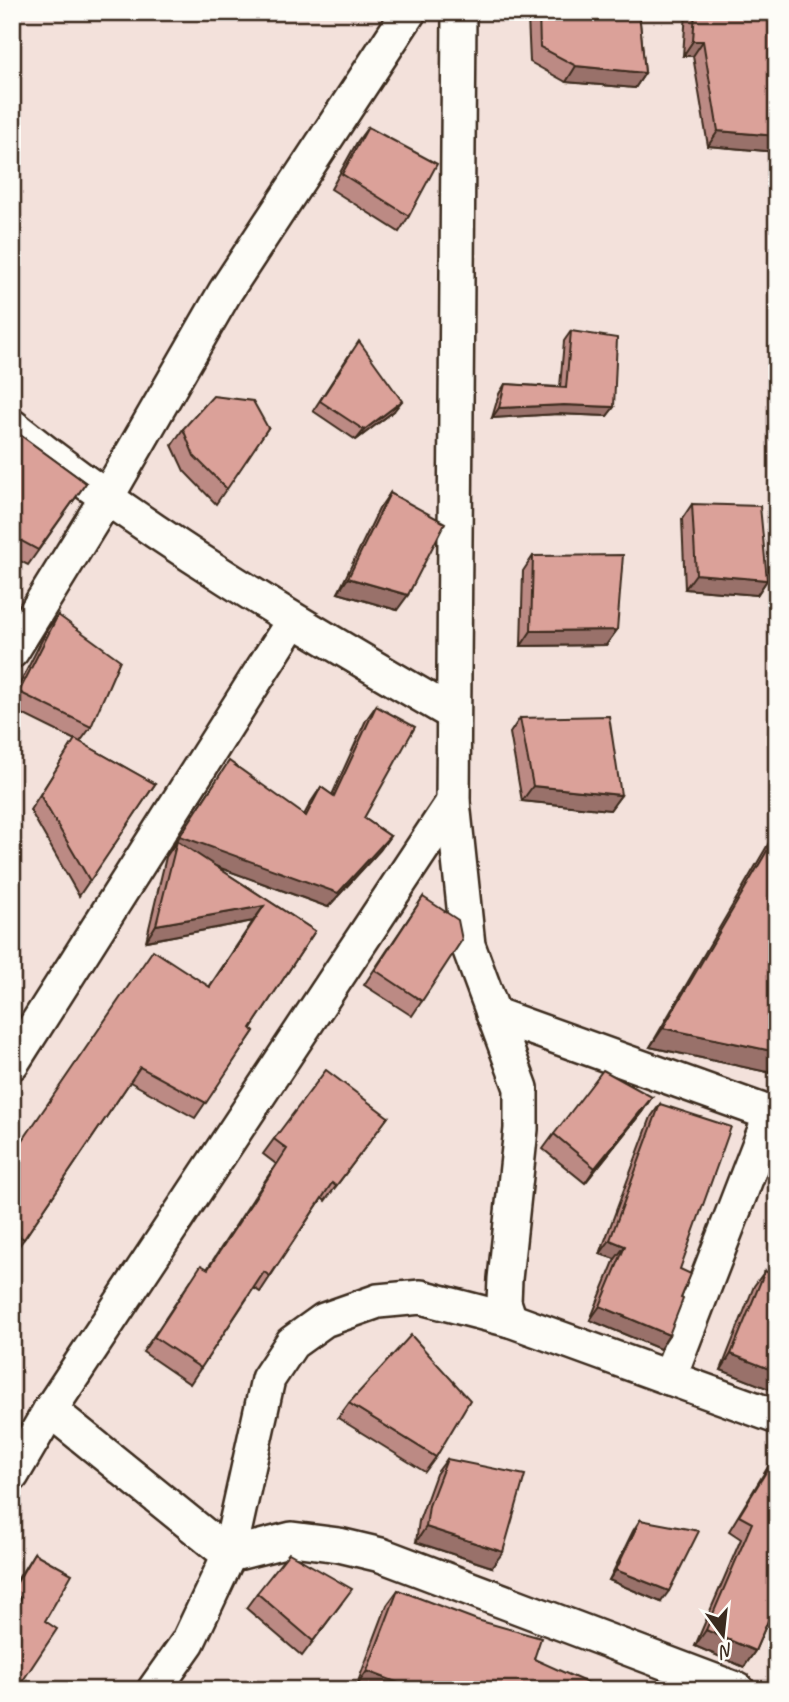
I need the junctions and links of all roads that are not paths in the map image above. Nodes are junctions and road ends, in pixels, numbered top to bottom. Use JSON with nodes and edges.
{"nodes":[{"id":1,"x":409,"y":12,"type":"edge"},
{"id":2,"x":459,"y":12,"type":"edge"},
{"id":3,"x":12,"y":426,"type":"edge"},
{"id":4,"x":107,"y":497,"type":"junction"},
{"id":5,"x":293,"y":621,"type":"junction"},
{"id":6,"x":12,"y":651,"type":"edge"},
{"id":7,"x":452,"y":713,"type":"junction"},
{"id":8,"x":453,"y":802,"type":"junction"},
{"id":9,"x":494,"y":1014,"type":"junction"},
{"id":10,"x":12,"y":1063,"type":"edge"},
{"id":11,"x":774,"y":1115,"type":"edge"},
{"id":12,"x":510,"y":1320,"type":"junction"},
{"id":13,"x":669,"y":1378,"type":"junction"},
{"id":14,"x":50,"y":1410,"type":"junction"},
{"id":15,"x":777,"y":1417,"type":"edge"},
{"id":16,"x":12,"y":1475,"type":"edge"},
{"id":17,"x":229,"y":1555,"type":"junction"},
{"id":18,"x":154,"y":1690,"type":"edge"},
{"id":19,"x":738,"y":1690,"type":"edge"}],
"edges":[{"from":1,"to":4,"type":"street"},
{"from":2,"to":7,"type":"street"},
{"from":3,"to":4,"type":"street"},
{"from":4,"to":5,"type":"street"},
{"from":4,"to":6,"type":"street"},
{"from":5,"to":7,"type":"street"},
{"from":5,"to":10,"type":"street"},
{"from":7,"to":8,"type":"street"},
{"from":8,"to":9,"type":"street"},
{"from":8,"to":14,"type":"street"},
{"from":9,"to":11,"type":"street"},
{"from":9,"to":12,"type":"street"},
{"from":11,"to":13,"type":"street"},
{"from":12,"to":13,"type":"street"},
{"from":12,"to":17,"type":"street"},
{"from":13,"to":15,"type":"street"},
{"from":14,"to":16,"type":"street"},
{"from":14,"to":17,"type":"street"},
{"from":17,"to":18,"type":"street"},
{"from":17,"to":19,"type":"street"}]}
